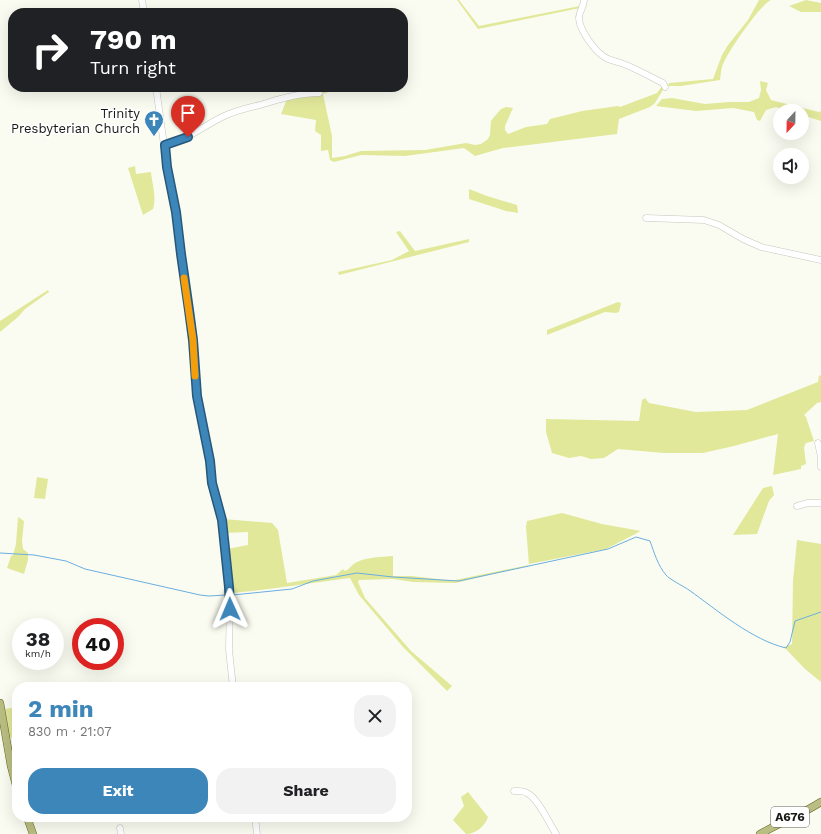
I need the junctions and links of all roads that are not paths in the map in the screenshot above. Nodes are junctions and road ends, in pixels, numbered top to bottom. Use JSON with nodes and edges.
{"nodes":[{"id":1,"x":584,"y":0,"type":"edge"},
{"id":2,"x":665,"y":87,"type":"dead end"},
{"id":3,"x":157,"y":92,"type":"edge"},
{"id":4,"x":319,"y":93,"type":"dead end"},
{"id":5,"x":165,"y":145,"type":"junction"},
{"id":6,"x":646,"y":218,"type":"dead end"},
{"id":7,"x":821,"y":260,"type":"edge"},
{"id":8,"x":818,"y":444,"type":"dead end"},
{"id":9,"x":821,"y":467,"type":"edge"},
{"id":10,"x":821,"y":503,"type":"edge"},
{"id":11,"x":797,"y":506,"type":"dead end"},
{"id":12,"x":232,"y":682,"type":"edge"},
{"id":13,"x":0,"y":703,"type":"edge"},
{"id":14,"x":3,"y":733,"type":"edge"},
{"id":15,"x":12,"y":770,"type":"edge"},
{"id":16,"x":514,"y":791,"type":"dead end"},
{"id":17,"x":821,"y":802,"type":"edge"},
{"id":18,"x":29,"y":822,"type":"edge"},
{"id":19,"x":255,"y":822,"type":"edge"},
{"id":20,"x":33,"y":834,"type":"edge"},
{"id":21,"x":257,"y":834,"type":"edge"},
{"id":22,"x":556,"y":834,"type":"edge"},
{"id":23,"x":760,"y":834,"type":"edge"}],
"edges":[{"from":1,"to":2,"type":"street"},
{"from":3,"to":5,"type":"street"},
{"from":4,"to":5,"type":"street"},
{"from":5,"to":12,"type":"street"},
{"from":6,"to":7,"type":"street"},
{"from":8,"to":9,"type":"street"},
{"from":10,"to":11,"type":"street"},
{"from":13,"to":14,"type":"main road"},
{"from":14,"to":15,"type":"main road"},
{"from":16,"to":22,"type":"street"},
{"from":17,"to":23,"type":"main road","number":"A676"},
{"from":18,"to":20,"type":"main road"},
{"from":19,"to":21,"type":"street"}]}
